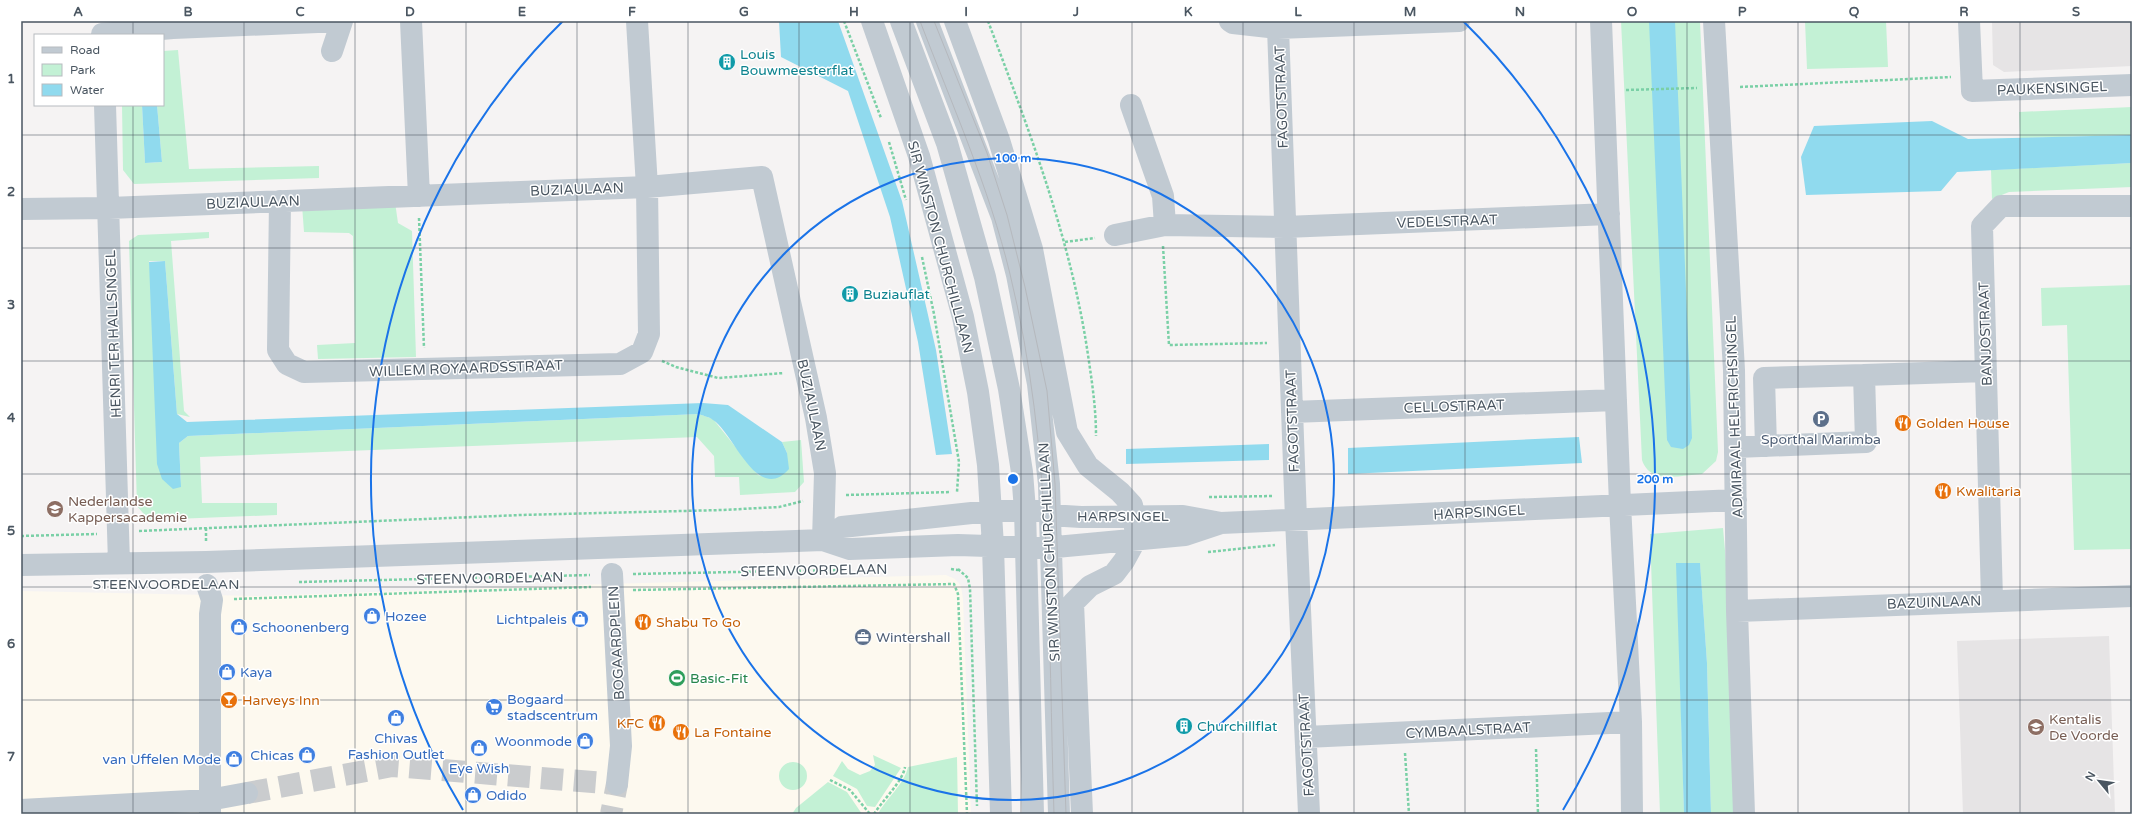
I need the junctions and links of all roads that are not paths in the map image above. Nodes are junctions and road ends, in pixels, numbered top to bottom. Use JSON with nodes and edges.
{"nodes":[{"id":1,"x":342,"y":21,"type":"edge"},
{"id":2,"x":412,"y":21,"type":"edge"},
{"id":3,"x":637,"y":21,"type":"edge"},
{"id":4,"x":872,"y":21,"type":"edge"},
{"id":5,"x":901,"y":21,"type":"edge"},
{"id":6,"x":927,"y":21,"type":"edge"},
{"id":7,"x":954,"y":21,"type":"edge"},
{"id":8,"x":1230,"y":21,"type":"edge"},
{"id":9,"x":1459,"y":21,"type":"edge"},
{"id":10,"x":1601,"y":21,"type":"edge"},
{"id":11,"x":1714,"y":21,"type":"edge"},
{"id":12,"x":1968,"y":21,"type":"edge"},
{"id":13,"x":1278,"y":28,"type":"junction"},
{"id":14,"x":102,"y":30,"type":"edge"},
{"id":15,"x":332,"y":51,"type":"dead end"},
{"id":16,"x":2132,"y":85,"type":"edge"},
{"id":17,"x":1131,"y":105,"type":"dead end"},
{"id":18,"x":105,"y":106,"type":"edge"},
{"id":19,"x":648,"y":186,"type":"junction"},
{"id":20,"x":419,"y":196,"type":"junction"},
{"id":21,"x":280,"y":201,"type":"junction"},
{"id":22,"x":2132,"y":206,"type":"edge"},
{"id":23,"x":109,"y":208,"type":"junction"},
{"id":24,"x":21,"y":209,"type":"edge"},
{"id":25,"x":1608,"y":214,"type":"junction"},
{"id":26,"x":1163,"y":225,"type":"junction"},
{"id":27,"x":1285,"y":227,"type":"junction"},
{"id":28,"x":1115,"y":235,"type":"road end"},
{"id":29,"x":1986,"y":371,"type":"junction"},
{"id":30,"x":1864,"y":375,"type":"junction"},
{"id":31,"x":1616,"y":400,"type":"junction"},
{"id":32,"x":1292,"y":412,"type":"junction"},
{"id":33,"x":1766,"y":446,"type":"junction"},
{"id":34,"x":1736,"y":447,"type":"junction"},
{"id":35,"x":1736,"y":500,"type":"junction"},
{"id":36,"x":1620,"y":504,"type":"junction"},
{"id":37,"x":1025,"y":510,"type":"junction"},
{"id":38,"x":990,"y":511,"type":"junction"},
{"id":39,"x":1049,"y":515,"type":"junction"},
{"id":40,"x":1134,"y":516,"type":"junction"},
{"id":41,"x":1296,"y":519,"type":"junction"},
{"id":42,"x":1221,"y":524,"type":"junction"},
{"id":43,"x":1136,"y":539,"type":"junction"},
{"id":44,"x":823,"y":540,"type":"junction"},
{"id":45,"x":993,"y":546,"type":"junction"},
{"id":46,"x":1050,"y":547,"type":"junction"},
{"id":47,"x":1026,"y":548,"type":"junction"},
{"id":48,"x":119,"y":563,"type":"junction"},
{"id":49,"x":21,"y":565,"type":"edge"},
{"id":50,"x":613,"y":582,"type":"road end"},
{"id":51,"x":209,"y":592,"type":"road end"},
{"id":52,"x":2132,"y":596,"type":"edge"},
{"id":53,"x":1992,"y":600,"type":"junction"},
{"id":54,"x":1736,"y":611,"type":"junction"},
{"id":55,"x":1630,"y":722,"type":"junction"},
{"id":56,"x":1306,"y":737,"type":"junction"},
{"id":57,"x":617,"y":784,"type":"dead end"},
{"id":58,"x":247,"y":793,"type":"tunnel mouth"},
{"id":59,"x":210,"y":807,"type":"edge"},
{"id":60,"x":173,"y":808,"type":"edge"},
{"id":61,"x":21,"y":810,"type":"edge"},
{"id":62,"x":1001,"y":814,"type":"edge"},
{"id":63,"x":1033,"y":814,"type":"edge"},
{"id":64,"x":1059,"y":814,"type":"edge"},
{"id":65,"x":1082,"y":814,"type":"edge"},
{"id":66,"x":1309,"y":814,"type":"edge"},
{"id":67,"x":1632,"y":814,"type":"edge"},
{"id":68,"x":1744,"y":814,"type":"edge"}],
"edges":[{"from":1,"to":14,"type":"street"},
{"from":1,"to":15,"type":"street"},
{"from":2,"to":20,"type":"street"},
{"from":3,"to":19,"type":"street"},
{"from":4,"to":38,"type":"street","name":"SIR WINSTON CHURCHILLLAAN"},
{"from":5,"to":37,"type":"street","name":"SIR WINSTON CHURCHILLLAAN"},
{"from":6,"to":39,"type":"street","name":"SIR WINSTON CHURCHILLLAAN"},
{"from":7,"to":40,"type":"street","name":"SIR WINSTON CHURCHILLLAAN"},
{"from":8,"to":13,"type":"street"},
{"from":9,"to":13,"type":"street"},
{"from":10,"to":25,"type":"street"},
{"from":11,"to":34,"type":"street","name":"ADMIRAAL HELFRICHSINGEL"},
{"from":12,"to":16,"type":"street","name":"PAUKENSINGEL"},
{"from":13,"to":27,"type":"street","name":"FAGOTSTRAAT"},
{"from":17,"to":26,"type":"street"},
{"from":18,"to":23,"type":"street","name":"HENRI TER HALLSINGEL"},
{"from":19,"to":20,"type":"street","name":"BUZIAULAAN"},
{"from":19,"to":21,"type":"street","name":"WILLEM ROYAARDSSTRAAT"},
{"from":19,"to":44,"type":"street","name":"BUZIAULAAN"},
{"from":20,"to":21,"type":"street","name":"BUZIAULAAN"},
{"from":21,"to":23,"type":"street","name":"BUZIAULAAN"},
{"from":22,"to":29,"type":"street","name":"BANJOSTRAAT"},
{"from":23,"to":24,"type":"street","name":"BUZIAULAAN"},
{"from":23,"to":48,"type":"street","name":"HENRI TER HALLSINGEL"},
{"from":25,"to":27,"type":"street","name":"VEDELSTRAAT"},
{"from":25,"to":31,"type":"street"},
{"from":26,"to":27,"type":"street","name":"VEDELSTRAAT"},
{"from":26,"to":28,"type":"street","name":"VEDELSTRAAT"},
{"from":27,"to":32,"type":"street","name":"FAGOTSTRAAT"},
{"from":29,"to":30,"type":"street"},
{"from":29,"to":53,"type":"street","name":"BANJOSTRAAT"},
{"from":30,"to":33,"type":"street"},
{"from":30,"to":33,"type":"street"},
{"from":31,"to":32,"type":"street","name":"CELLOSTRAAT"},
{"from":31,"to":36,"type":"street"},
{"from":32,"to":41,"type":"street","name":"FAGOTSTRAAT"},
{"from":33,"to":34,"type":"street"},
{"from":34,"to":35,"type":"street","name":"ADMIRAAL HELFRICHSINGEL"},
{"from":35,"to":36,"type":"street","name":"HARPSINGEL"},
{"from":35,"to":54,"type":"street","name":"ADMIRAAL HELFRICHSINGEL"},
{"from":36,"to":41,"type":"street","name":"HARPSINGEL"},
{"from":36,"to":55,"type":"street"},
{"from":37,"to":38,"type":"street"},
{"from":37,"to":39,"type":"street","name":"HARPSINGEL"},
{"from":37,"to":47,"type":"street","name":"SIR WINSTON CHURCHILLLAAN"},
{"from":38,"to":44,"type":"street"},
{"from":38,"to":45,"type":"street","name":"SIR WINSTON CHURCHILLLAAN"},
{"from":39,"to":40,"type":"street","name":"HARPSINGEL"},
{"from":39,"to":46,"type":"street","name":"SIR WINSTON CHURCHILLLAAN"},
{"from":40,"to":42,"type":"street","name":"HARPSINGEL"},
{"from":40,"to":43,"type":"street","name":"SIR WINSTON CHURCHILLLAAN"},
{"from":41,"to":42,"type":"street","name":"HARPSINGEL"},
{"from":41,"to":56,"type":"street","name":"FAGOTSTRAAT"},
{"from":42,"to":43,"type":"street","name":"HARPSINGEL"},
{"from":43,"to":46,"type":"street","name":"HARPSINGEL"},
{"from":43,"to":65,"type":"street","name":"SIR WINSTON CHURCHILLLAAN"},
{"from":44,"to":45,"type":"street","name":"STEENVOORDELAAN"},
{"from":44,"to":48,"type":"street","name":"STEENVOORDELAAN"},
{"from":45,"to":47,"type":"street","name":"STEENVOORDELAAN"},
{"from":45,"to":62,"type":"street","name":"SIR WINSTON CHURCHILLLAAN"},
{"from":46,"to":47,"type":"street","name":"HARPSINGEL"},
{"from":46,"to":64,"type":"street","name":"SIR WINSTON CHURCHILLLAAN"},
{"from":47,"to":63,"type":"street","name":"SIR WINSTON CHURCHILLLAAN"},
{"from":48,"to":49,"type":"street","name":"STEENVOORDELAAN"},
{"from":50,"to":57,"type":"street","name":"BOGAARDPLEIN"},
{"from":51,"to":59,"type":"street"},
{"from":52,"to":53,"type":"street","name":"BAZUINLAAN"},
{"from":53,"to":54,"type":"street","name":"BAZUINLAAN"},
{"from":54,"to":68,"type":"street","name":"ADMIRAAL HELFRICHSINGEL"},
{"from":55,"to":56,"type":"street","name":"CYMBAALSTRAAT"},
{"from":55,"to":67,"type":"street"},
{"from":56,"to":66,"type":"street","name":"FAGOTSTRAAT"},
{"from":58,"to":59,"type":"street"},
{"from":59,"to":60,"type":"street"},
{"from":60,"to":61,"type":"street"}]}
